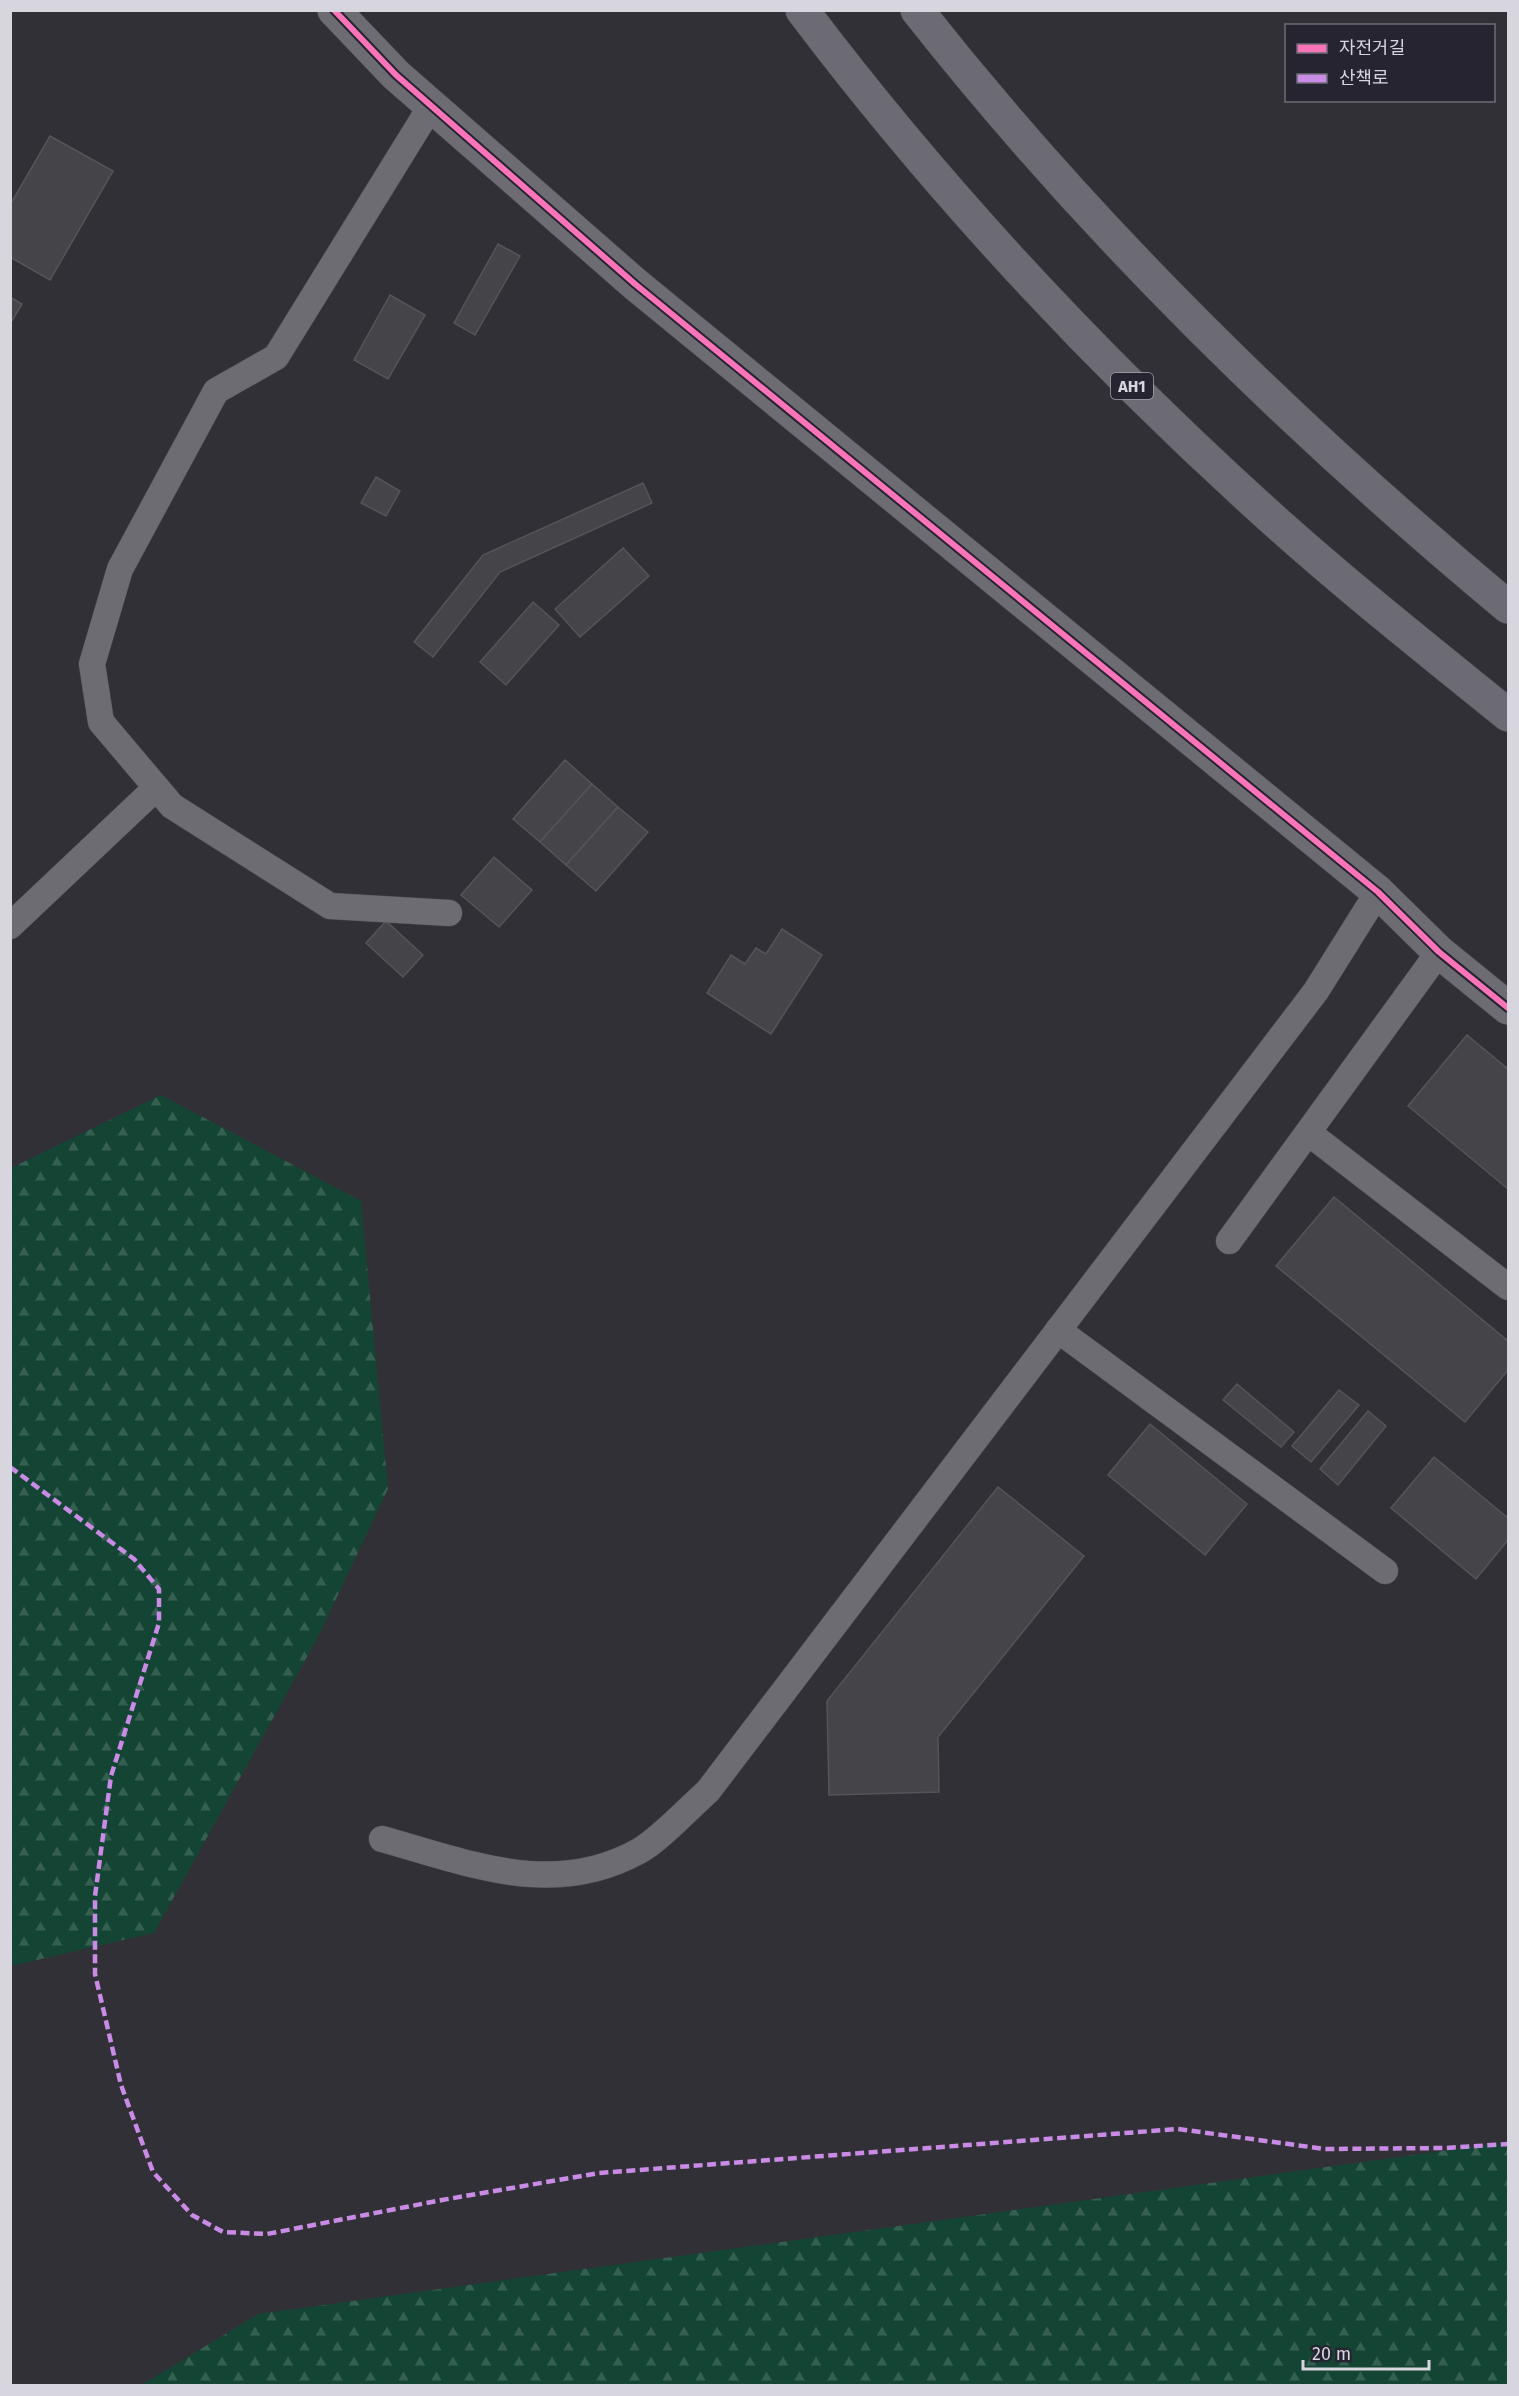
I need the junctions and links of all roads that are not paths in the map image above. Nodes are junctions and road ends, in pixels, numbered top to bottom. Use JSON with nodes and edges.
{"nodes":[{"id":1,"x":334,"y":10,"type":"edge"},
{"id":2,"x":802,"y":10,"type":"edge"},
{"id":3,"x":917,"y":10,"type":"edge"},
{"id":4,"x":431,"y":106,"type":"junction"},
{"id":5,"x":1509,"y":607,"type":"edge"},
{"id":6,"x":1509,"y":715,"type":"edge"},
{"id":7,"x":156,"y":788,"type":"junction"},
{"id":8,"x":1378,"y":892,"type":"junction"},
{"id":9,"x":449,"y":913,"type":"dead end"},
{"id":10,"x":10,"y":926,"type":"edge"},
{"id":11,"x":1439,"y":952,"type":"junction"},
{"id":12,"x":1509,"y":1008,"type":"edge"},
{"id":13,"x":1310,"y":1134,"type":"junction"},
{"id":14,"x":1229,"y":1241,"type":"dead end"},
{"id":15,"x":1509,"y":1287,"type":"edge"},
{"id":16,"x":1058,"y":1330,"type":"junction"},
{"id":17,"x":1385,"y":1571,"type":"dead end"},
{"id":18,"x":382,"y":1839,"type":"dead end"}],
"edges":[{"from":1,"to":4,"type":"street"},
{"from":2,"to":6,"type":"main road","number":"AH1"},
{"from":3,"to":5,"type":"main road"},
{"from":4,"to":7,"type":"lane"},
{"from":4,"to":8,"type":"street"},
{"from":7,"to":9,"type":"lane"},
{"from":7,"to":10,"type":"lane"},
{"from":8,"to":11,"type":"street"},
{"from":8,"to":16,"type":"lane"},
{"from":11,"to":12,"type":"street"},
{"from":11,"to":13,"type":"lane"},
{"from":13,"to":14,"type":"lane"},
{"from":13,"to":15,"type":"lane"},
{"from":16,"to":17,"type":"lane"},
{"from":16,"to":18,"type":"lane"}]}
